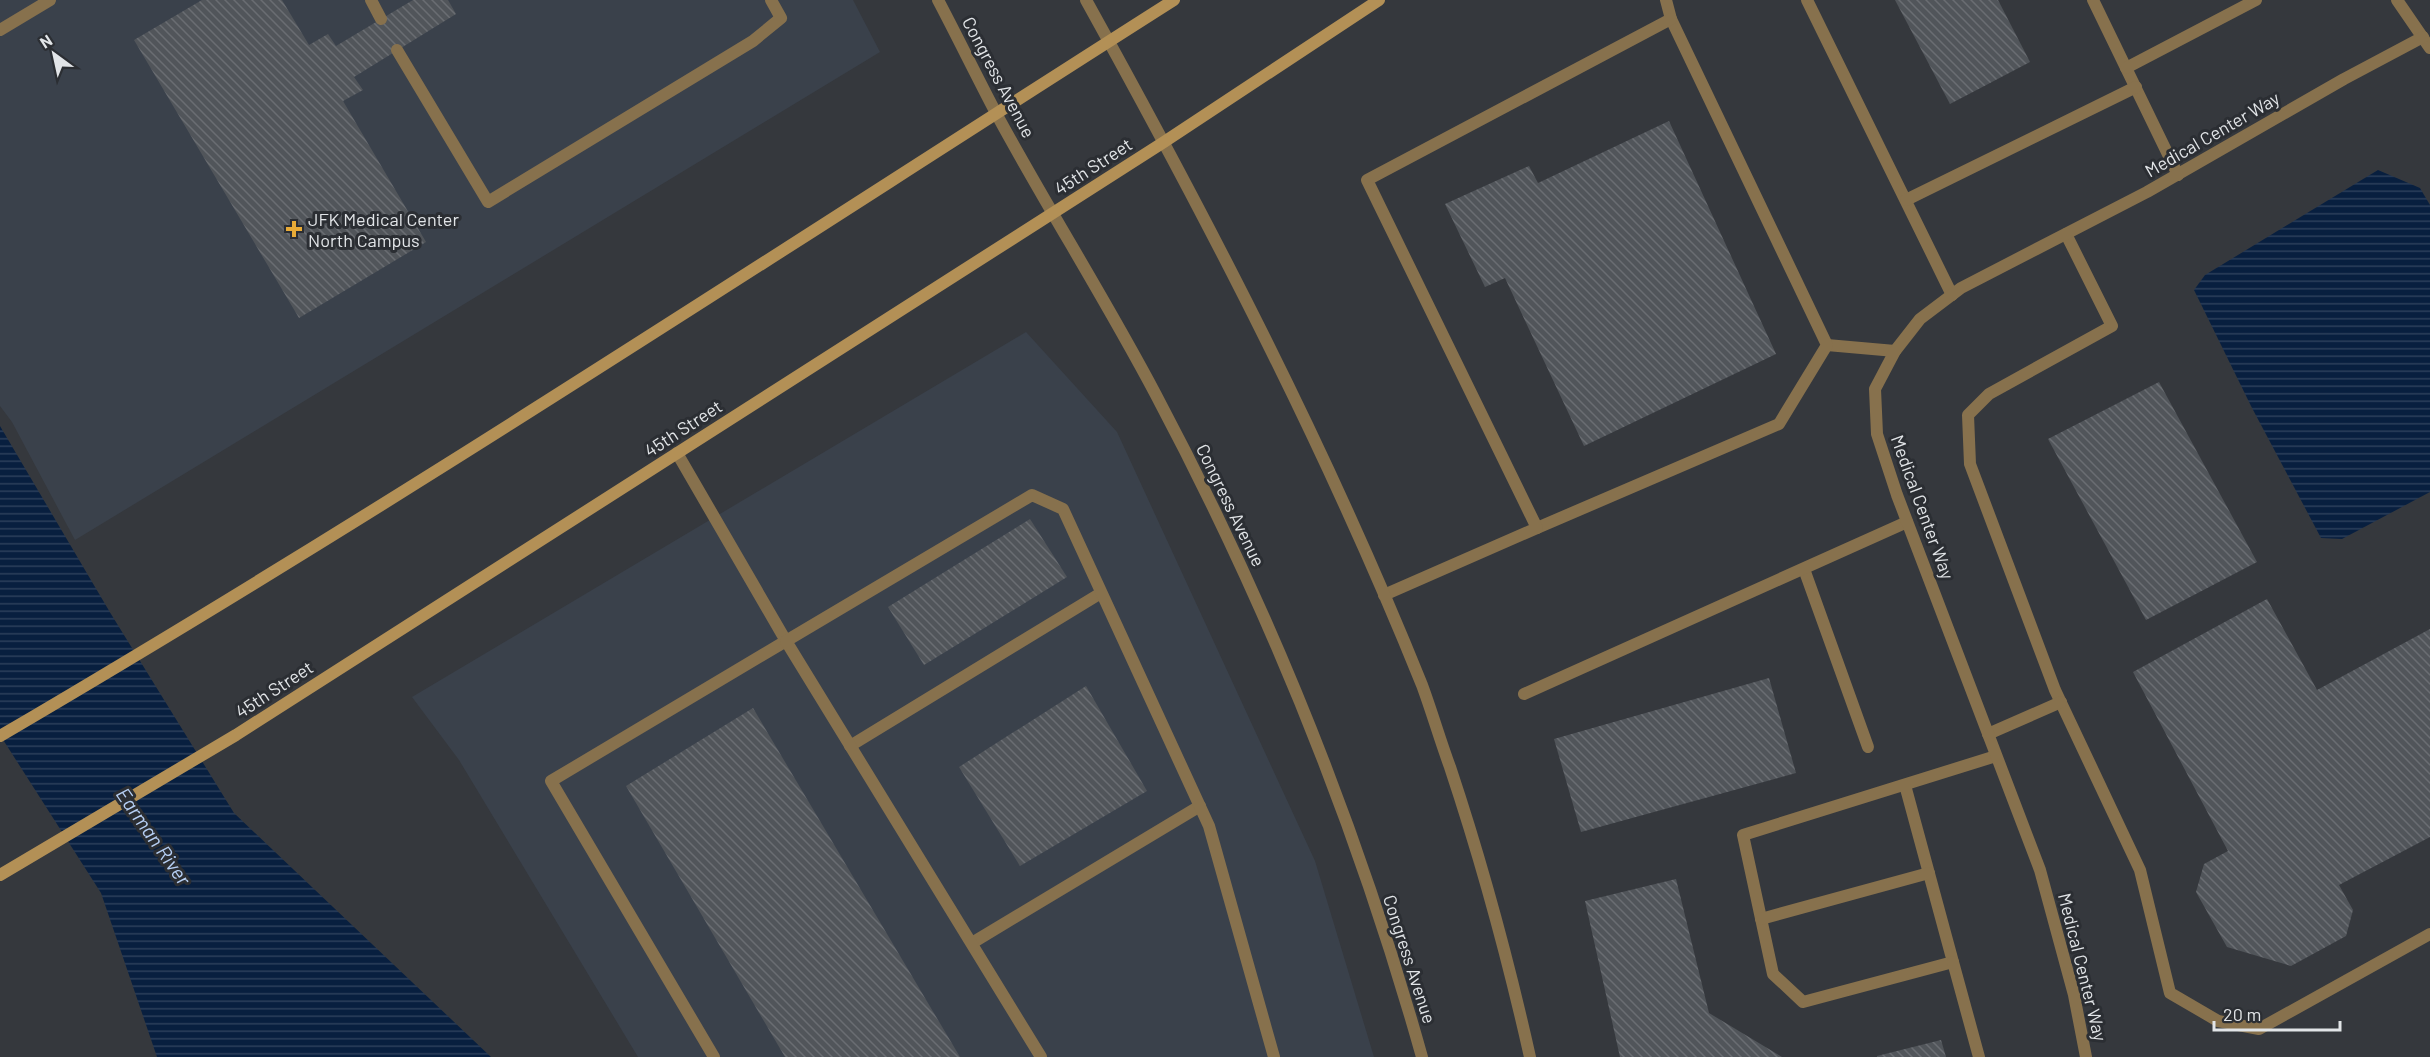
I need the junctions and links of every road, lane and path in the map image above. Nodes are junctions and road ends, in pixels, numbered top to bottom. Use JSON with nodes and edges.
{"nodes":[{"id":1,"x":50,"y":0,"type":"edge"},
{"id":2,"x":371,"y":0,"type":"edge"},
{"id":3,"x":771,"y":0,"type":"edge"},
{"id":4,"x":938,"y":0,"type":"edge"},
{"id":5,"x":1086,"y":0,"type":"edge"},
{"id":6,"x":1174,"y":0,"type":"edge"},
{"id":7,"x":1379,"y":0,"type":"edge"},
{"id":8,"x":1666,"y":0,"type":"edge"},
{"id":9,"x":1806,"y":0,"type":"edge"},
{"id":10,"x":2093,"y":0,"type":"edge"},
{"id":11,"x":2256,"y":0,"type":"edge"},
{"id":12,"x":2397,"y":0,"type":"edge"},
{"id":13,"x":381,"y":19,"type":"dead end"},
{"id":14,"x":1671,"y":19,"type":"junction"},
{"id":15,"x":0,"y":30,"type":"edge"},
{"id":16,"x":1109,"y":41,"type":"junction"},
{"id":17,"x":2427,"y":43,"type":"edge"},
{"id":18,"x":397,"y":50,"type":"dead end"},
{"id":19,"x":2126,"y":68,"type":"junction"},
{"id":20,"x":2136,"y":87,"type":"junction"},
{"id":21,"x":997,"y":115,"type":"junction"},
{"id":22,"x":1164,"y":142,"type":"junction"},
{"id":23,"x":2178,"y":175,"type":"junction"},
{"id":24,"x":1906,"y":200,"type":"junction"},
{"id":25,"x":1053,"y":213,"type":"junction"},
{"id":26,"x":2066,"y":234,"type":"junction"},
{"id":27,"x":1952,"y":295,"type":"junction"},
{"id":28,"x":1827,"y":345,"type":"junction"},
{"id":29,"x":1895,"y":351,"type":"junction"},
{"id":30,"x":677,"y":453,"type":"junction"},
{"id":31,"x":1907,"y":522,"type":"junction"},
{"id":32,"x":1537,"y":528,"type":"junction"},
{"id":33,"x":1804,"y":569,"type":"junction"},
{"id":34,"x":1101,"y":593,"type":"junction"},
{"id":35,"x":1384,"y":595,"type":"junction"},
{"id":36,"x":786,"y":641,"type":"junction"},
{"id":37,"x":1524,"y":694,"type":"dead end"},
{"id":38,"x":2061,"y":702,"type":"junction"},
{"id":39,"x":1988,"y":734,"type":"junction"},
{"id":40,"x":0,"y":736,"type":"edge"},
{"id":41,"x":850,"y":746,"type":"junction"},
{"id":42,"x":1868,"y":747,"type":"dead end"},
{"id":43,"x":1996,"y":756,"type":"junction"},
{"id":44,"x":1905,"y":785,"type":"junction"},
{"id":45,"x":1200,"y":806,"type":"junction"},
{"id":46,"x":1929,"y":873,"type":"junction"},
{"id":47,"x":0,"y":875,"type":"edge"},
{"id":48,"x":1761,"y":919,"type":"junction"},
{"id":49,"x":2430,"y":934,"type":"edge"},
{"id":50,"x":972,"y":943,"type":"junction"},
{"id":51,"x":1953,"y":962,"type":"junction"},
{"id":52,"x":714,"y":1057,"type":"edge"},
{"id":53,"x":1041,"y":1057,"type":"edge"},
{"id":54,"x":1274,"y":1057,"type":"edge"},
{"id":55,"x":1422,"y":1057,"type":"edge"},
{"id":56,"x":1530,"y":1057,"type":"edge"},
{"id":57,"x":1979,"y":1057,"type":"edge"},
{"id":58,"x":2086,"y":1057,"type":"edge"}],
"edges":[{"from":1,"to":15,"type":"street"},
{"from":2,"to":13,"type":"street"},
{"from":3,"to":18,"type":"street"},
{"from":4,"to":21,"type":"street","name":"Congress Avenue"},
{"from":5,"to":16,"type":"street"},
{"from":6,"to":16,"type":"main road"},
{"from":7,"to":22,"type":"main road","name":"45th Street"},
{"from":8,"to":14,"type":"street"},
{"from":9,"to":24,"type":"street"},
{"from":10,"to":19,"type":"street"},
{"from":11,"to":19,"type":"street"},
{"from":12,"to":17,"type":"street"},
{"from":14,"to":28,"type":"street"},
{"from":14,"to":32,"type":"street"},
{"from":16,"to":21,"type":"main road"},
{"from":16,"to":22,"type":"street"},
{"from":17,"to":23,"type":"street","name":"Medical Center Way"},
{"from":19,"to":20,"type":"street"},
{"from":20,"to":23,"type":"street"},
{"from":20,"to":24,"type":"street"},
{"from":21,"to":25,"type":"street","name":"Congress Avenue"},
{"from":21,"to":40,"type":"main road"},
{"from":22,"to":25,"type":"main road","name":"45th Street"},
{"from":22,"to":35,"type":"street"},
{"from":23,"to":26,"type":"street","name":"Medical Center Way"},
{"from":24,"to":27,"type":"street"},
{"from":25,"to":30,"type":"main road","name":"45th Street"},
{"from":25,"to":55,"type":"street","name":"Congress Avenue"},
{"from":26,"to":27,"type":"street","name":"Medical Center Way"},
{"from":26,"to":38,"type":"street"},
{"from":27,"to":29,"type":"street","name":"Medical Center Way"},
{"from":28,"to":29,"type":"street"},
{"from":28,"to":32,"type":"street"},
{"from":29,"to":31,"type":"street","name":"Medical Center Way"},
{"from":30,"to":36,"type":"street"},
{"from":30,"to":47,"type":"main road","name":"45th Street"},
{"from":31,"to":33,"type":"street"},
{"from":31,"to":39,"type":"street","name":"Medical Center Way"},
{"from":32,"to":35,"type":"street"},
{"from":33,"to":37,"type":"street"},
{"from":33,"to":42,"type":"street"},
{"from":34,"to":36,"type":"street"},
{"from":34,"to":41,"type":"street"},
{"from":34,"to":45,"type":"street"},
{"from":35,"to":56,"type":"street"},
{"from":36,"to":41,"type":"street"},
{"from":36,"to":52,"type":"street"},
{"from":38,"to":39,"type":"street"},
{"from":38,"to":49,"type":"street"},
{"from":39,"to":43,"type":"street","name":"Medical Center Way"},
{"from":41,"to":50,"type":"street"},
{"from":43,"to":44,"type":"street"},
{"from":43,"to":58,"type":"street","name":"Medical Center Way"},
{"from":44,"to":46,"type":"street"},
{"from":44,"to":48,"type":"street"},
{"from":45,"to":50,"type":"street"},
{"from":45,"to":54,"type":"street"},
{"from":46,"to":48,"type":"street"},
{"from":46,"to":51,"type":"street"},
{"from":48,"to":51,"type":"street"},
{"from":50,"to":53,"type":"street"},
{"from":51,"to":57,"type":"street"}]}
